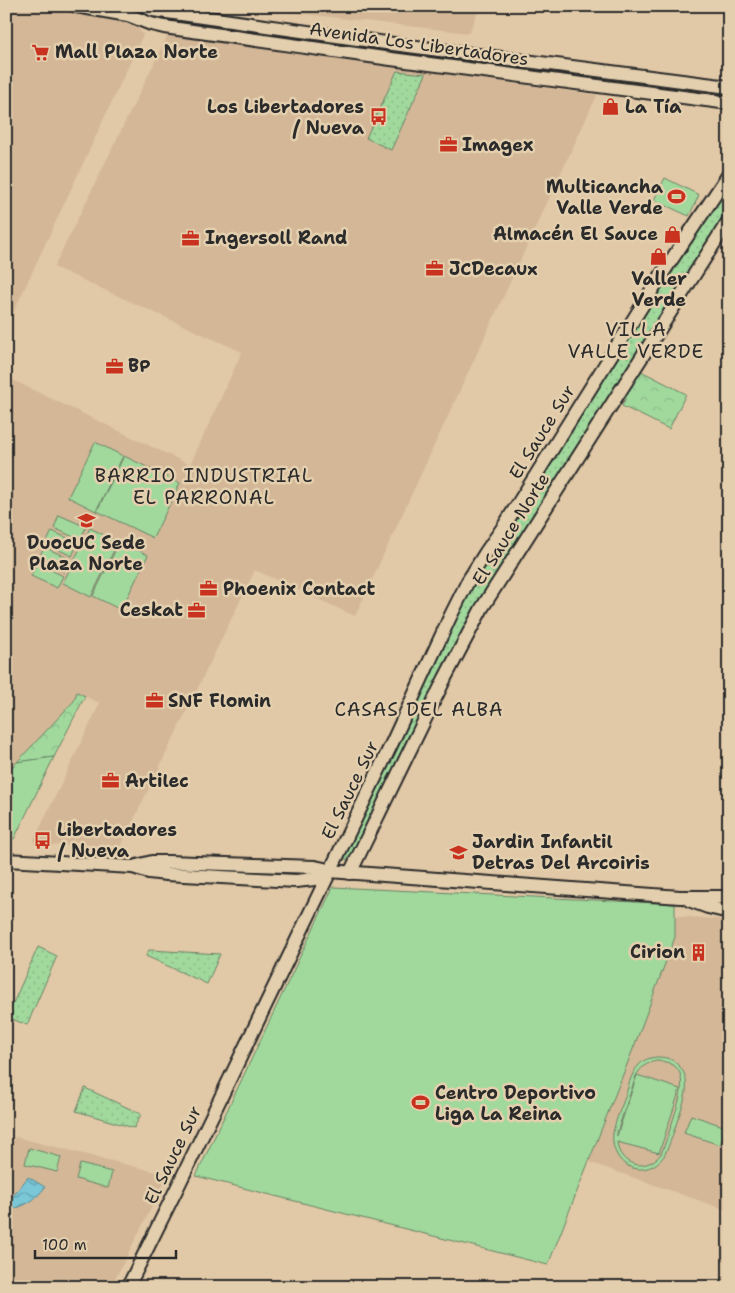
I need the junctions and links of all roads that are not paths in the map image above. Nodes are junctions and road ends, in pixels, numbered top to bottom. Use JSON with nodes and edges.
{"nodes":[{"id":1,"x":76,"y":6,"type":"edge"},
{"id":2,"x":146,"y":6,"type":"edge"},
{"id":3,"x":729,"y":87,"type":"edge"},
{"id":4,"x":729,"y":102,"type":"edge"},
{"id":5,"x":729,"y":174,"type":"edge"},
{"id":6,"x":729,"y":220,"type":"edge"},
{"id":7,"x":428,"y":669,"type":"junction"},
{"id":8,"x":445,"y":678,"type":"junction"},
{"id":9,"x":6,"y":860,"type":"edge"},
{"id":10,"x":330,"y":871,"type":"junction"},
{"id":11,"x":350,"y":873,"type":"junction"},
{"id":12,"x":680,"y":896,"type":"junction"},
{"id":13,"x":729,"y":897,"type":"edge"},
{"id":14,"x":729,"y":912,"type":"edge"},
{"id":15,"x":128,"y":1287,"type":"edge"}],
"edges":[{"from":1,"to":4,"type":"street","name":"Avenida Los Libertadores"},
{"from":2,"to":3,"type":"street","name":"Avenida Los Libertadores"},
{"from":5,"to":7,"type":"street","name":"El Sauce Sur"},
{"from":6,"to":8,"type":"street","name":"El Sauce Norte"},
{"from":7,"to":8,"type":"street"},
{"from":7,"to":10,"type":"street","name":"El Sauce Sur"},
{"from":8,"to":11,"type":"street","name":"El Sauce Norte"},
{"from":9,"to":10,"type":"street"},
{"from":10,"to":11,"type":"street"},
{"from":10,"to":15,"type":"street","name":"El Sauce Sur"},
{"from":11,"to":12,"type":"street"},
{"from":12,"to":13,"type":"street"},
{"from":12,"to":14,"type":"street"}]}
